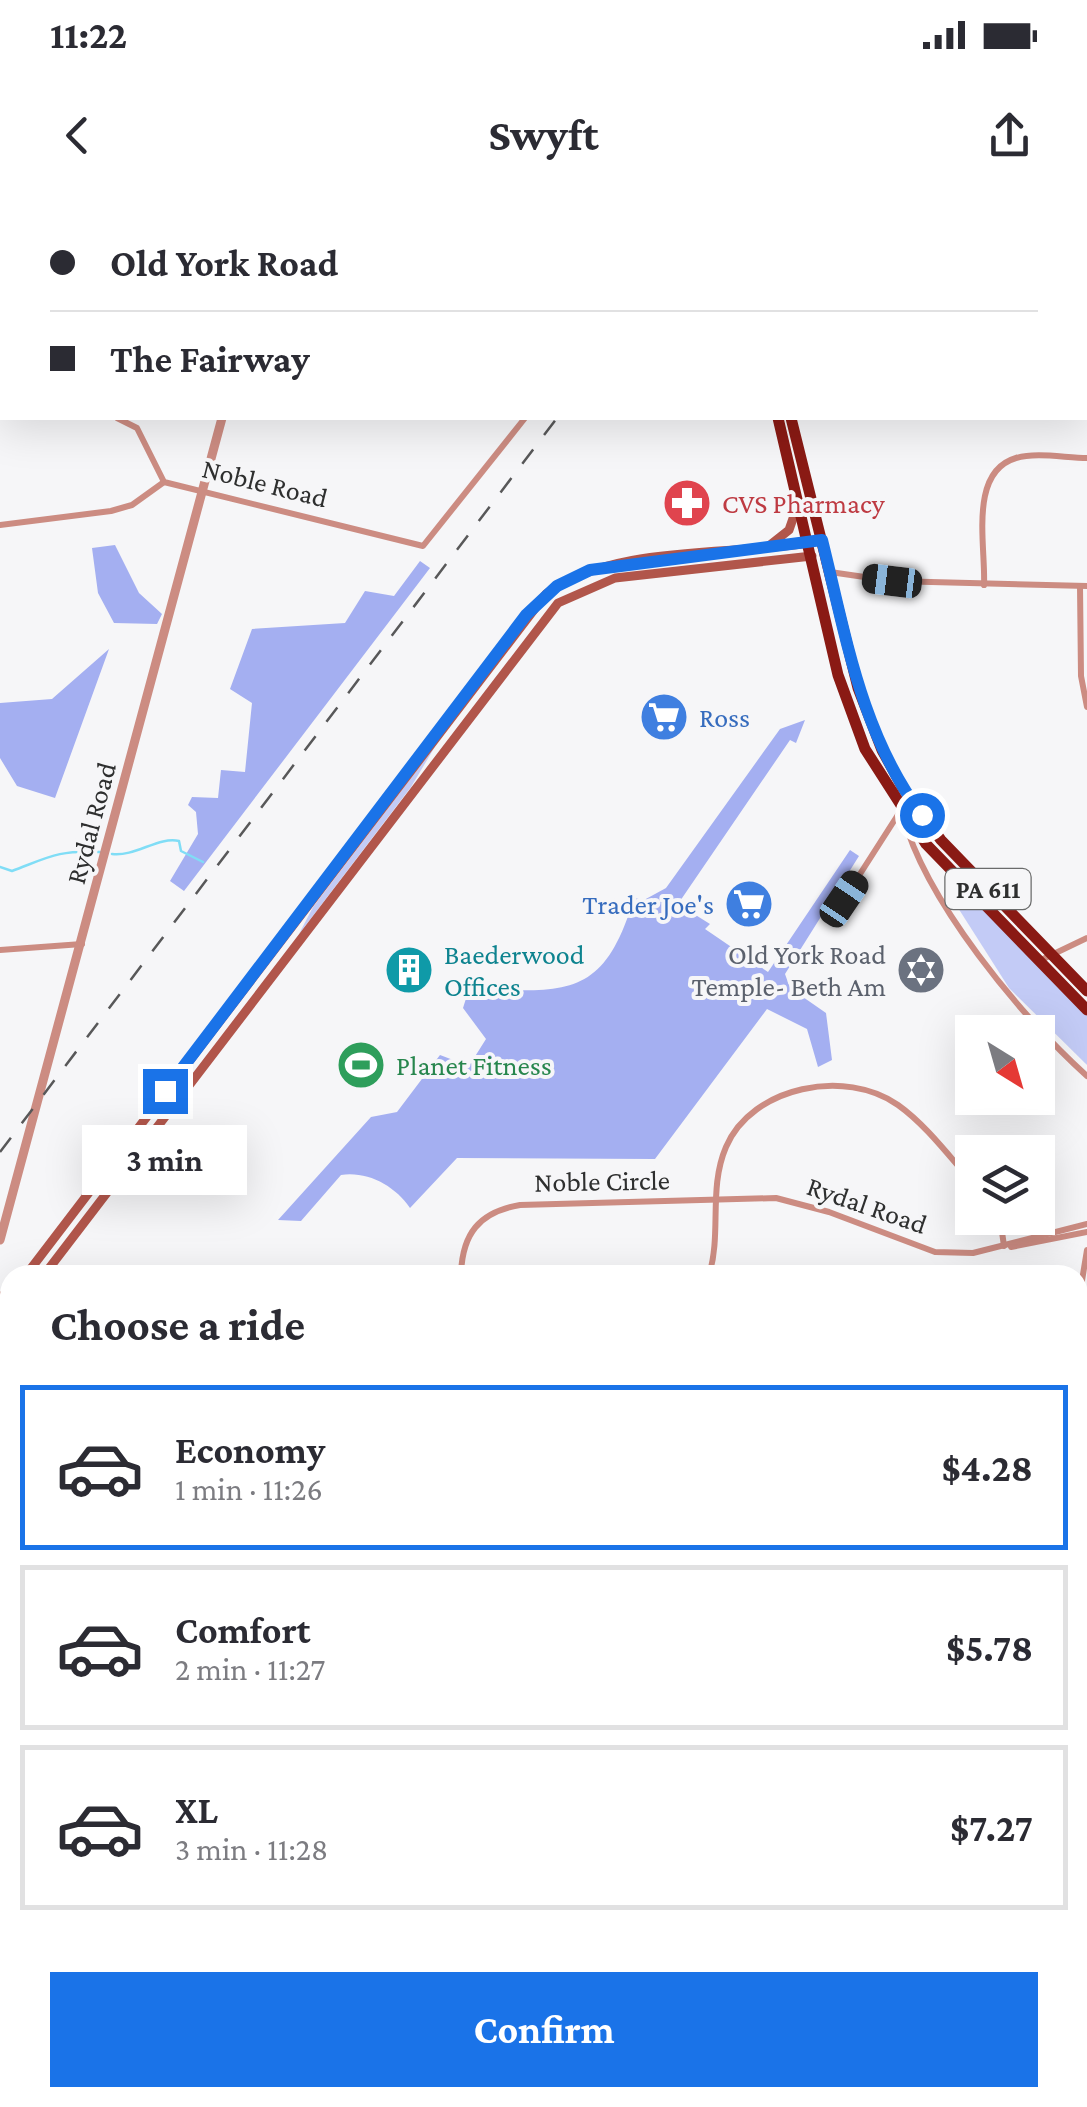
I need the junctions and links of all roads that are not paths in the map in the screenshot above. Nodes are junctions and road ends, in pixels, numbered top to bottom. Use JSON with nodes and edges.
{"nodes":[{"id":1,"x":121,"y":420,"type":"edge"},
{"id":2,"x":222,"y":420,"type":"edge"},
{"id":3,"x":522,"y":420,"type":"edge"},
{"id":4,"x":778,"y":420,"type":"edge"},
{"id":5,"x":792,"y":420,"type":"edge"},
{"id":6,"x":1087,"y":458,"type":"edge"},
{"id":7,"x":164,"y":482,"type":"junction"},
{"id":8,"x":204,"y":491,"type":"junction"},
{"id":9,"x":798,"y":504,"type":"junction"},
{"id":10,"x":0,"y":525,"type":"edge"},
{"id":11,"x":822,"y":540,"type":"junction"},
{"id":12,"x":758,"y":549,"type":"junction"},
{"id":13,"x":808,"y":549,"type":"junction"},
{"id":14,"x":825,"y":554,"type":"junction"},
{"id":15,"x":814,"y":570,"type":"junction"},
{"id":16,"x":830,"y":572,"type":"junction"},
{"id":17,"x":984,"y":584,"type":"junction"},
{"id":18,"x":1084,"y":586,"type":"edge"},
{"id":19,"x":508,"y":639,"type":"junction"},
{"id":20,"x":520,"y":648,"type":"junction"},
{"id":21,"x":1087,"y":708,"type":"edge"},
{"id":22,"x":902,"y":808,"type":"junction"},
{"id":23,"x":844,"y":899,"type":"dead end"},
{"id":24,"x":1087,"y":938,"type":"edge"},
{"id":25,"x":82,"y":944,"type":"junction"},
{"id":26,"x":0,"y":950,"type":"edge"},
{"id":27,"x":1047,"y":957,"type":"junction"},
{"id":28,"x":1087,"y":991,"type":"edge"},
{"id":29,"x":1087,"y":1010,"type":"edge"},
{"id":30,"x":1087,"y":1076,"type":"edge"},
{"id":31,"x":955,"y":1164,"type":"edge"},
{"id":32,"x":714,"y":1201,"type":"junction"},
{"id":33,"x":67,"y":1221,"type":"junction"},
{"id":34,"x":1087,"y":1224,"type":"edge"},
{"id":35,"x":78,"y":1229,"type":"junction"},
{"id":36,"x":1087,"y":1232,"type":"edge"},
{"id":37,"x":1064,"y":1233,"type":"junction"},
{"id":38,"x":1002,"y":1235,"type":"edge"},
{"id":39,"x":0,"y":1240,"type":"edge"},
{"id":40,"x":1004,"y":1246,"type":"junction"},
{"id":41,"x":34,"y":1265,"type":"edge"},
{"id":42,"x":51,"y":1265,"type":"edge"},
{"id":43,"x":461,"y":1265,"type":"edge"},
{"id":44,"x":712,"y":1265,"type":"edge"}],
"edges":[{"from":1,"to":7,"type":"street","name":"Noble Road"},
{"from":2,"to":8,"type":"street","name":"Rydal Road"},
{"from":3,"to":8,"type":"street","name":"Noble Road"},
{"from":4,"to":9,"type":"highway","number":"PA 611"},
{"from":5,"to":11,"type":"highway","number":"PA 611"},
{"from":6,"to":17,"type":"street"},
{"from":7,"to":8,"type":"street","name":"Noble Road"},
{"from":7,"to":10,"type":"street"},
{"from":8,"to":25,"type":"street","name":"Rydal Road"},
{"from":9,"to":12,"type":"main road"},
{"from":9,"to":13,"type":"highway","number":"PA 611"},
{"from":11,"to":13,"type":"main road"},
{"from":11,"to":14,"type":"highway","number":"PA 611"},
{"from":12,"to":13,"type":"main road"},
{"from":12,"to":19,"type":"main road"},
{"from":13,"to":14,"type":"main road"},
{"from":13,"to":15,"type":"highway","number":"PA 611"},
{"from":13,"to":20,"type":"main road"},
{"from":14,"to":16,"type":"highway","number":"PA 611"},
{"from":15,"to":16,"type":"street"},
{"from":15,"to":22,"type":"highway","number":"PA 611"},
{"from":16,"to":17,"type":"street"},
{"from":16,"to":27,"type":"highway","number":"PA 611"},
{"from":17,"to":18,"type":"street"},
{"from":18,"to":21,"type":"street"},
{"from":19,"to":20,"type":"main road"},
{"from":19,"to":33,"type":"main road"},
{"from":20,"to":35,"type":"main road"},
{"from":22,"to":23,"type":"street"},
{"from":22,"to":27,"type":"highway","number":"PA 611"},
{"from":22,"to":30,"type":"street"},
{"from":24,"to":27,"type":"street"},
{"from":25,"to":26,"type":"street"},
{"from":25,"to":39,"type":"street","name":"Rydal Road"},
{"from":27,"to":28,"type":"highway","number":"PA 611"},
{"from":27,"to":29,"type":"highway","number":"PA 611"},
{"from":31,"to":32,"type":"street"},
{"from":32,"to":40,"type":"street","name":"Rydal Road"},
{"from":32,"to":43,"type":"street","name":"Noble Circle"},
{"from":32,"to":44,"type":"street"},
{"from":33,"to":35,"type":"main road"},
{"from":33,"to":41,"type":"main road"},
{"from":34,"to":37,"type":"street","name":"Rydal Road"},
{"from":35,"to":42,"type":"main road"},
{"from":36,"to":37,"type":"street","name":"Rydal Road"},
{"from":37,"to":40,"type":"street","name":"Rydal Road"},
{"from":38,"to":40,"type":"street"}]}
